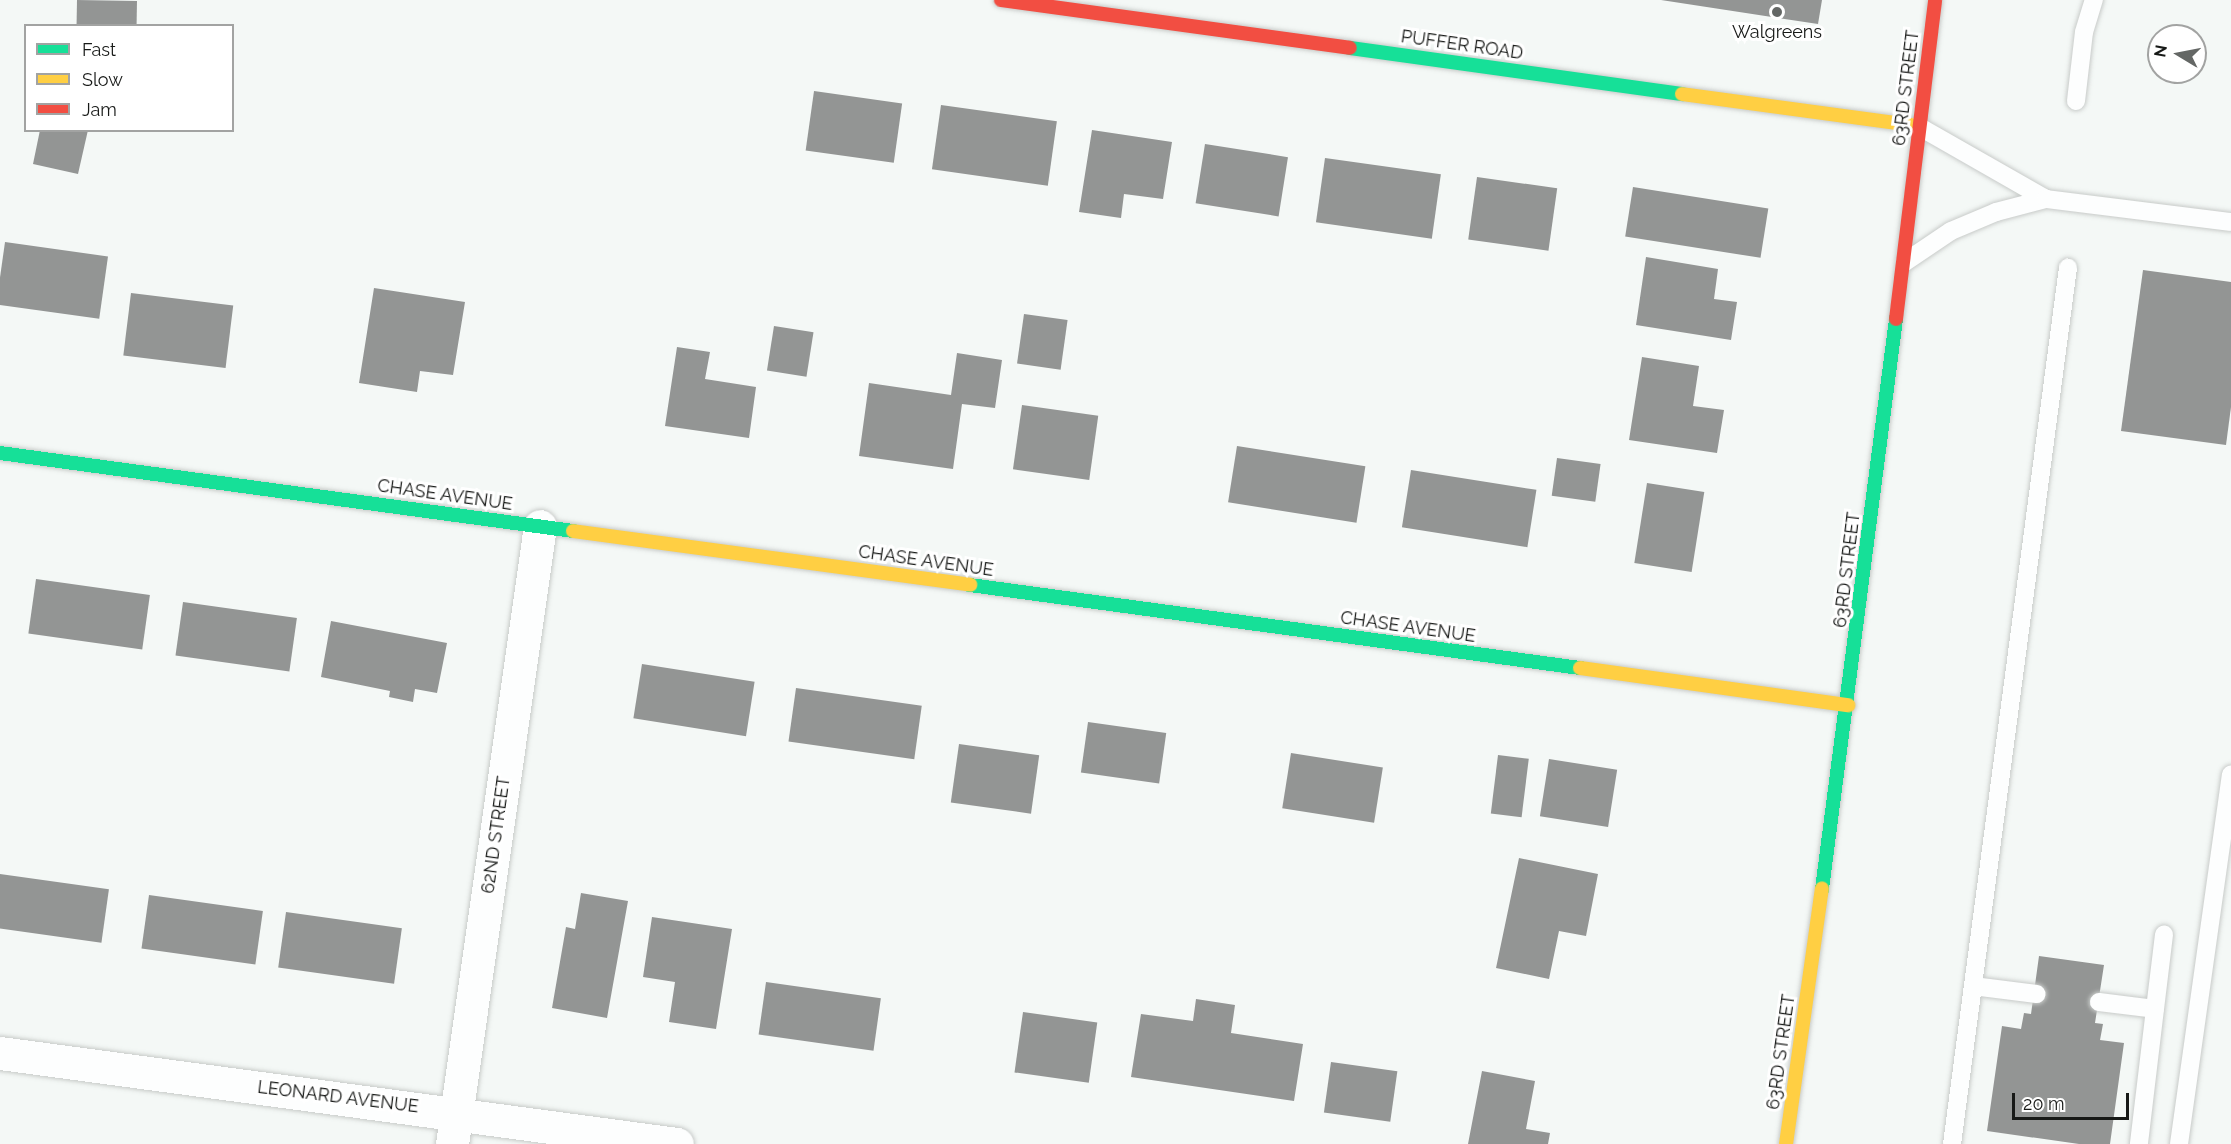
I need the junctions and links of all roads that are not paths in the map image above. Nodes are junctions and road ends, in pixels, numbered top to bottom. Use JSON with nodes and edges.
{"nodes":[{"id":1,"x":1001,"y":0,"type":"edge"},
{"id":2,"x":1935,"y":0,"type":"edge"},
{"id":3,"x":2094,"y":0,"type":"edge"},
{"id":4,"x":2076,"y":101,"type":"dead end"},
{"id":5,"x":1918,"y":126,"type":"junction"},
{"id":6,"x":2046,"y":199,"type":"junction"},
{"id":7,"x":2231,"y":222,"type":"edge"},
{"id":8,"x":1905,"y":262,"type":"junction"},
{"id":9,"x":2068,"y":268,"type":"dead end"},
{"id":10,"x":0,"y":453,"type":"edge"},
{"id":11,"x":540,"y":526,"type":"junction"},
{"id":12,"x":1848,"y":705,"type":"junction"},
{"id":13,"x":2231,"y":775,"type":"edge"},
{"id":14,"x":2164,"y":934,"type":"dead end"},
{"id":15,"x":1973,"y":986,"type":"junction"},
{"id":16,"x":2036,"y":994,"type":"dead end"},
{"id":17,"x":2099,"y":1002,"type":"dead end"},
{"id":18,"x":2155,"y":1009,"type":"junction"},
{"id":19,"x":0,"y":1053,"type":"edge"},
{"id":20,"x":455,"y":1128,"type":"edge"},
{"id":21,"x":677,"y":1144,"type":"edge"},
{"id":22,"x":1786,"y":1144,"type":"edge"},
{"id":23,"x":1952,"y":1144,"type":"edge"},
{"id":24,"x":2139,"y":1144,"type":"edge"},
{"id":25,"x":2179,"y":1144,"type":"edge"}],
"edges":[{"from":1,"to":5,"type":"street","name":"PUFFER ROAD"},
{"from":2,"to":5,"type":"street","name":"63RD STREET"},
{"from":3,"to":4,"type":"lane"},
{"from":5,"to":6,"type":"lane"},
{"from":5,"to":8,"type":"street","name":"63RD STREET"},
{"from":6,"to":7,"type":"lane"},
{"from":6,"to":8,"type":"lane"},
{"from":8,"to":12,"type":"street","name":"63RD STREET"},
{"from":9,"to":15,"type":"lane"},
{"from":10,"to":11,"type":"street","name":"CHASE AVENUE"},
{"from":11,"to":12,"type":"street","name":"CHASE AVENUE"},
{"from":11,"to":20,"type":"street","name":"62ND STREET"},
{"from":12,"to":22,"type":"street","name":"63RD STREET"},
{"from":13,"to":25,"type":"lane"},
{"from":14,"to":18,"type":"lane"},
{"from":15,"to":16,"type":"lane"},
{"from":15,"to":23,"type":"lane"},
{"from":17,"to":18,"type":"lane"},
{"from":18,"to":24,"type":"lane"},
{"from":19,"to":20,"type":"street","name":"LEONARD AVENUE"},
{"from":20,"to":21,"type":"street","name":"LEONARD AVENUE"}]}
